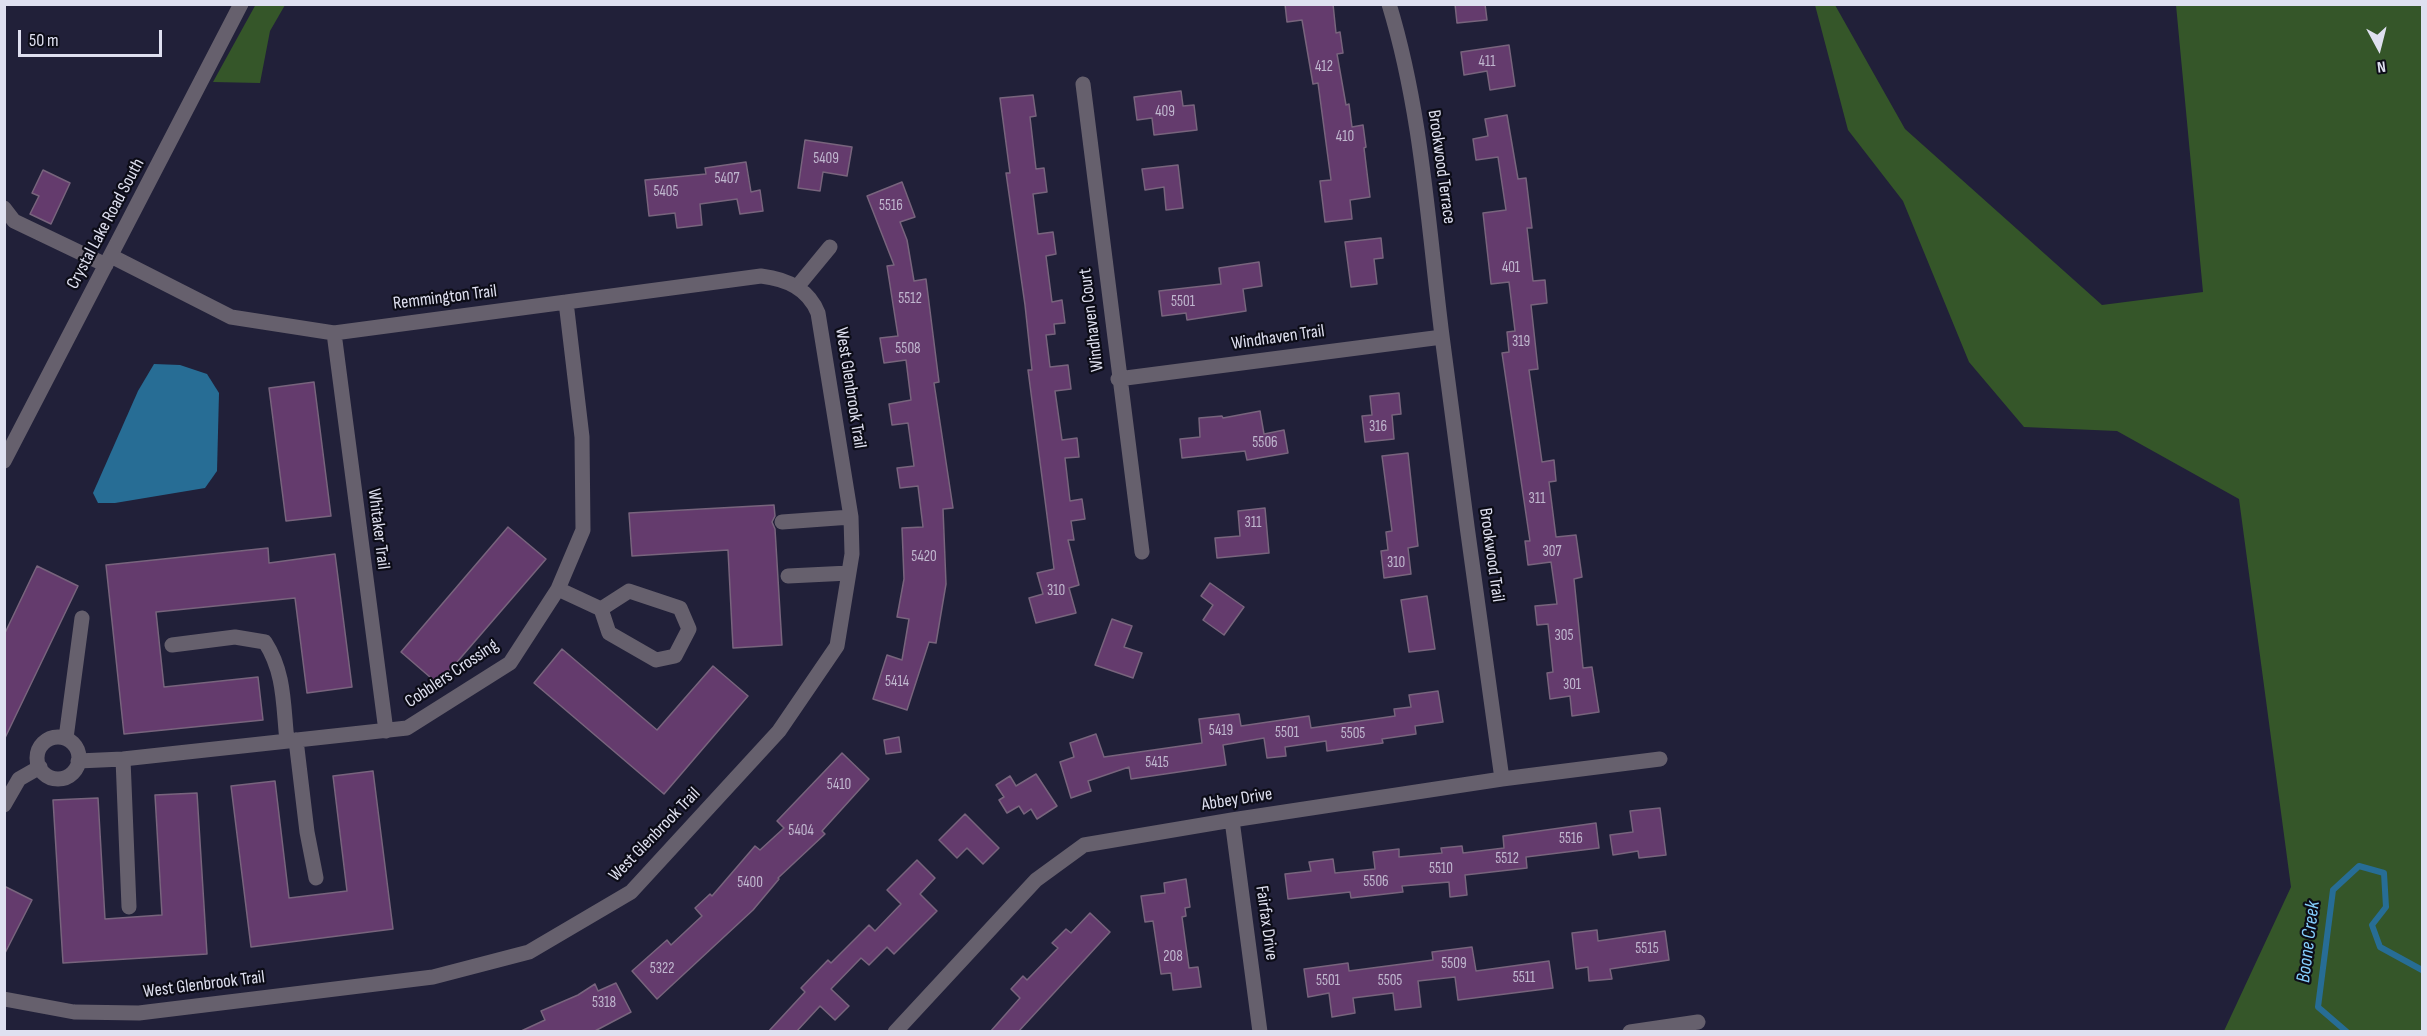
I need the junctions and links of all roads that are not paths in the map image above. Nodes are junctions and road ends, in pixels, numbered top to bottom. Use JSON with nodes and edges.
{"nodes":[{"id":1,"x":241,"y":4,"type":"edge"},
{"id":2,"x":1389,"y":4,"type":"edge"},
{"id":3,"x":1083,"y":84,"type":"dead end"},
{"id":4,"x":4,"y":208,"type":"edge"},
{"id":5,"x":830,"y":247,"type":"dead end"},
{"id":6,"x":108,"y":261,"type":"junction"},
{"id":7,"x":797,"y":287,"type":"junction"},
{"id":8,"x":566,"y":303,"type":"junction"},
{"id":9,"x":334,"y":333,"type":"junction"},
{"id":10,"x":1442,"y":337,"type":"junction"},
{"id":11,"x":1118,"y":379,"type":"junction"},
{"id":12,"x":4,"y":461,"type":"edge"},
{"id":13,"x":851,"y":517,"type":"junction"},
{"id":14,"x":782,"y":522,"type":"dead end"},
{"id":15,"x":1142,"y":552,"type":"dead end"},
{"id":16,"x":849,"y":573,"type":"junction"},
{"id":17,"x":788,"y":576,"type":"dead end"},
{"id":18,"x":558,"y":589,"type":"junction"},
{"id":19,"x":601,"y":609,"type":"junction"},
{"id":20,"x":82,"y":618,"type":"dead end"},
{"id":21,"x":172,"y":645,"type":"dead end"},
{"id":22,"x":386,"y":731,"type":"junction"},
{"id":23,"x":66,"y":738,"type":"junction"},
{"id":24,"x":291,"y":741,"type":"junction"},
{"id":25,"x":123,"y":759,"type":"junction"},
{"id":26,"x":1660,"y":759,"type":"dead end"},
{"id":27,"x":78,"y":761,"type":"junction"},
{"id":28,"x":40,"y":767,"type":"junction"},
{"id":29,"x":1502,"y":778,"type":"junction"},
{"id":30,"x":4,"y":805,"type":"edge"},
{"id":31,"x":1232,"y":820,"type":"junction"},
{"id":32,"x":316,"y":878,"type":"dead end"},
{"id":33,"x":129,"y":907,"type":"dead end"},
{"id":34,"x":4,"y":999,"type":"edge"},
{"id":35,"x":1698,"y":1022,"type":"dead end"},
{"id":36,"x":895,"y":1032,"type":"edge"},
{"id":37,"x":1260,"y":1032,"type":"edge"},
{"id":38,"x":1630,"y":1032,"type":"edge"}],
"edges":[{"from":1,"to":6,"type":"street","name":"Crystal Lake Road South"},
{"from":2,"to":10,"type":"street","name":"Brookwood Terrace"},
{"from":3,"to":11,"type":"street","name":"Windhaven Court"},
{"from":4,"to":6,"type":"street","name":"Remmington Trail"},
{"from":5,"to":7,"type":"street"},
{"from":6,"to":9,"type":"street","name":"Remmington Trail"},
{"from":6,"to":12,"type":"street","name":"Crystal Lake Road South"},
{"from":7,"to":8,"type":"street","name":"Remmington Trail"},
{"from":7,"to":13,"type":"street","name":"West Glenbrook Trail"},
{"from":8,"to":9,"type":"street","name":"Remmington Trail"},
{"from":8,"to":18,"type":"street","name":"Cobblers Crossing"},
{"from":9,"to":22,"type":"street","name":"Whitaker Trail"},
{"from":10,"to":11,"type":"street","name":"Windhaven Trail"},
{"from":10,"to":29,"type":"street","name":"Brookwood Trail"},
{"from":11,"to":15,"type":"street","name":"Windhaven Court"},
{"from":13,"to":14,"type":"street"},
{"from":13,"to":16,"type":"street","name":"West Glenbrook Trail"},
{"from":16,"to":17,"type":"street"},
{"from":16,"to":34,"type":"street","name":"West Glenbrook Trail"},
{"from":18,"to":19,"type":"street"},
{"from":18,"to":22,"type":"street","name":"Cobblers Crossing"},
{"from":19,"to":19,"type":"street"},
{"from":20,"to":23,"type":"street"},
{"from":21,"to":24,"type":"street"},
{"from":22,"to":24,"type":"street","name":"Cobblers Crossing"},
{"from":23,"to":27,"type":"street"},
{"from":23,"to":28,"type":"street"},
{"from":24,"to":25,"type":"street","name":"Cobblers Crossing"},
{"from":24,"to":32,"type":"street"},
{"from":25,"to":27,"type":"street","name":"Cobblers Crossing"},
{"from":25,"to":33,"type":"street"},
{"from":26,"to":29,"type":"street","name":"Abbey Drive"},
{"from":27,"to":28,"type":"street"},
{"from":28,"to":30,"type":"street"},
{"from":29,"to":31,"type":"street","name":"Abbey Drive"},
{"from":31,"to":36,"type":"street","name":"Abbey Drive"},
{"from":31,"to":37,"type":"street","name":"Fairfax Drive"},
{"from":35,"to":38,"type":"street"}]}
